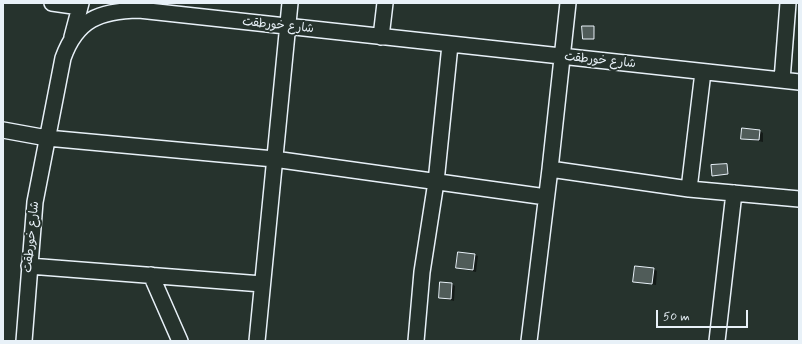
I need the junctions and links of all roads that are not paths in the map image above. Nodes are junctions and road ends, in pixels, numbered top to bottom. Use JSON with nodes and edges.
{"nodes":[{"id":1,"x":52,"y":3,"type":"edge"},
{"id":2,"x":290,"y":3,"type":"edge"},
{"id":3,"x":385,"y":3,"type":"edge"},
{"id":4,"x":568,"y":3,"type":"edge"},
{"id":5,"x":788,"y":3,"type":"edge"},
{"id":6,"x":80,"y":5,"type":"edge"},
{"id":7,"x":288,"y":27,"type":"junction"},
{"id":8,"x":381,"y":37,"type":"junction"},
{"id":9,"x":71,"y":38,"type":"junction"},
{"id":10,"x":450,"y":45,"type":"junction"},
{"id":11,"x":562,"y":56,"type":"junction"},
{"id":12,"x":703,"y":72,"type":"junction"},
{"id":13,"x":782,"y":80,"type":"junction"},
{"id":14,"x":799,"y":82,"type":"edge"},
{"id":15,"x":3,"y":130,"type":"edge"},
{"id":16,"x":47,"y":138,"type":"junction"},
{"id":17,"x":274,"y":159,"type":"junction"},
{"id":18,"x":550,"y":169,"type":"junction"},
{"id":19,"x":436,"y":182,"type":"junction"},
{"id":20,"x":689,"y":189,"type":"junction"},
{"id":21,"x":734,"y":193,"type":"junction"},
{"id":22,"x":546,"y":197,"type":"junction"},
{"id":23,"x":799,"y":199,"type":"edge"},
{"id":24,"x":29,"y":266,"type":"junction"},
{"id":25,"x":151,"y":275,"type":"junction"},
{"id":26,"x":262,"y":284,"type":"junction"},
{"id":27,"x":24,"y":341,"type":"edge"},
{"id":28,"x":180,"y":341,"type":"edge"},
{"id":29,"x":257,"y":341,"type":"edge"},
{"id":30,"x":416,"y":341,"type":"edge"},
{"id":31,"x":529,"y":341,"type":"edge"},
{"id":32,"x":717,"y":341,"type":"edge"}],
"edges":[{"from":1,"to":6,"type":"street"},
{"from":2,"to":7,"type":"street"},
{"from":3,"to":8,"type":"street"},
{"from":4,"to":11,"type":"street"},
{"from":5,"to":13,"type":"street"},
{"from":6,"to":9,"type":"street"},
{"from":7,"to":8,"type":"street","name":"شارع خورطقت"},
{"from":7,"to":9,"type":"street","name":"شارع خورطقت"},
{"from":7,"to":17,"type":"street"},
{"from":8,"to":10,"type":"street","name":"شارع خورطقت"},
{"from":9,"to":16,"type":"street","name":"شارع خورطقت"},
{"from":10,"to":11,"type":"street","name":"شارع خورطقت"},
{"from":10,"to":19,"type":"street"},
{"from":11,"to":12,"type":"street","name":"شارع خورطقت"},
{"from":11,"to":18,"type":"street"},
{"from":12,"to":13,"type":"street","name":"شارع خورطقت"},
{"from":12,"to":20,"type":"street"},
{"from":13,"to":14,"type":"street","name":"شارع خورطقت"},
{"from":15,"to":16,"type":"street"},
{"from":16,"to":17,"type":"street"},
{"from":16,"to":24,"type":"street","name":"شارع خورطقت"},
{"from":17,"to":19,"type":"street"},
{"from":17,"to":26,"type":"street"},
{"from":18,"to":20,"type":"street"},
{"from":18,"to":22,"type":"street"},
{"from":19,"to":22,"type":"street"},
{"from":19,"to":30,"type":"street"},
{"from":20,"to":21,"type":"street"},
{"from":21,"to":23,"type":"street"},
{"from":21,"to":32,"type":"street"},
{"from":22,"to":31,"type":"street"},
{"from":24,"to":25,"type":"street"},
{"from":24,"to":27,"type":"street","name":"شارع خورطقت"},
{"from":25,"to":26,"type":"street"},
{"from":25,"to":28,"type":"street"},
{"from":26,"to":29,"type":"street"}]}
